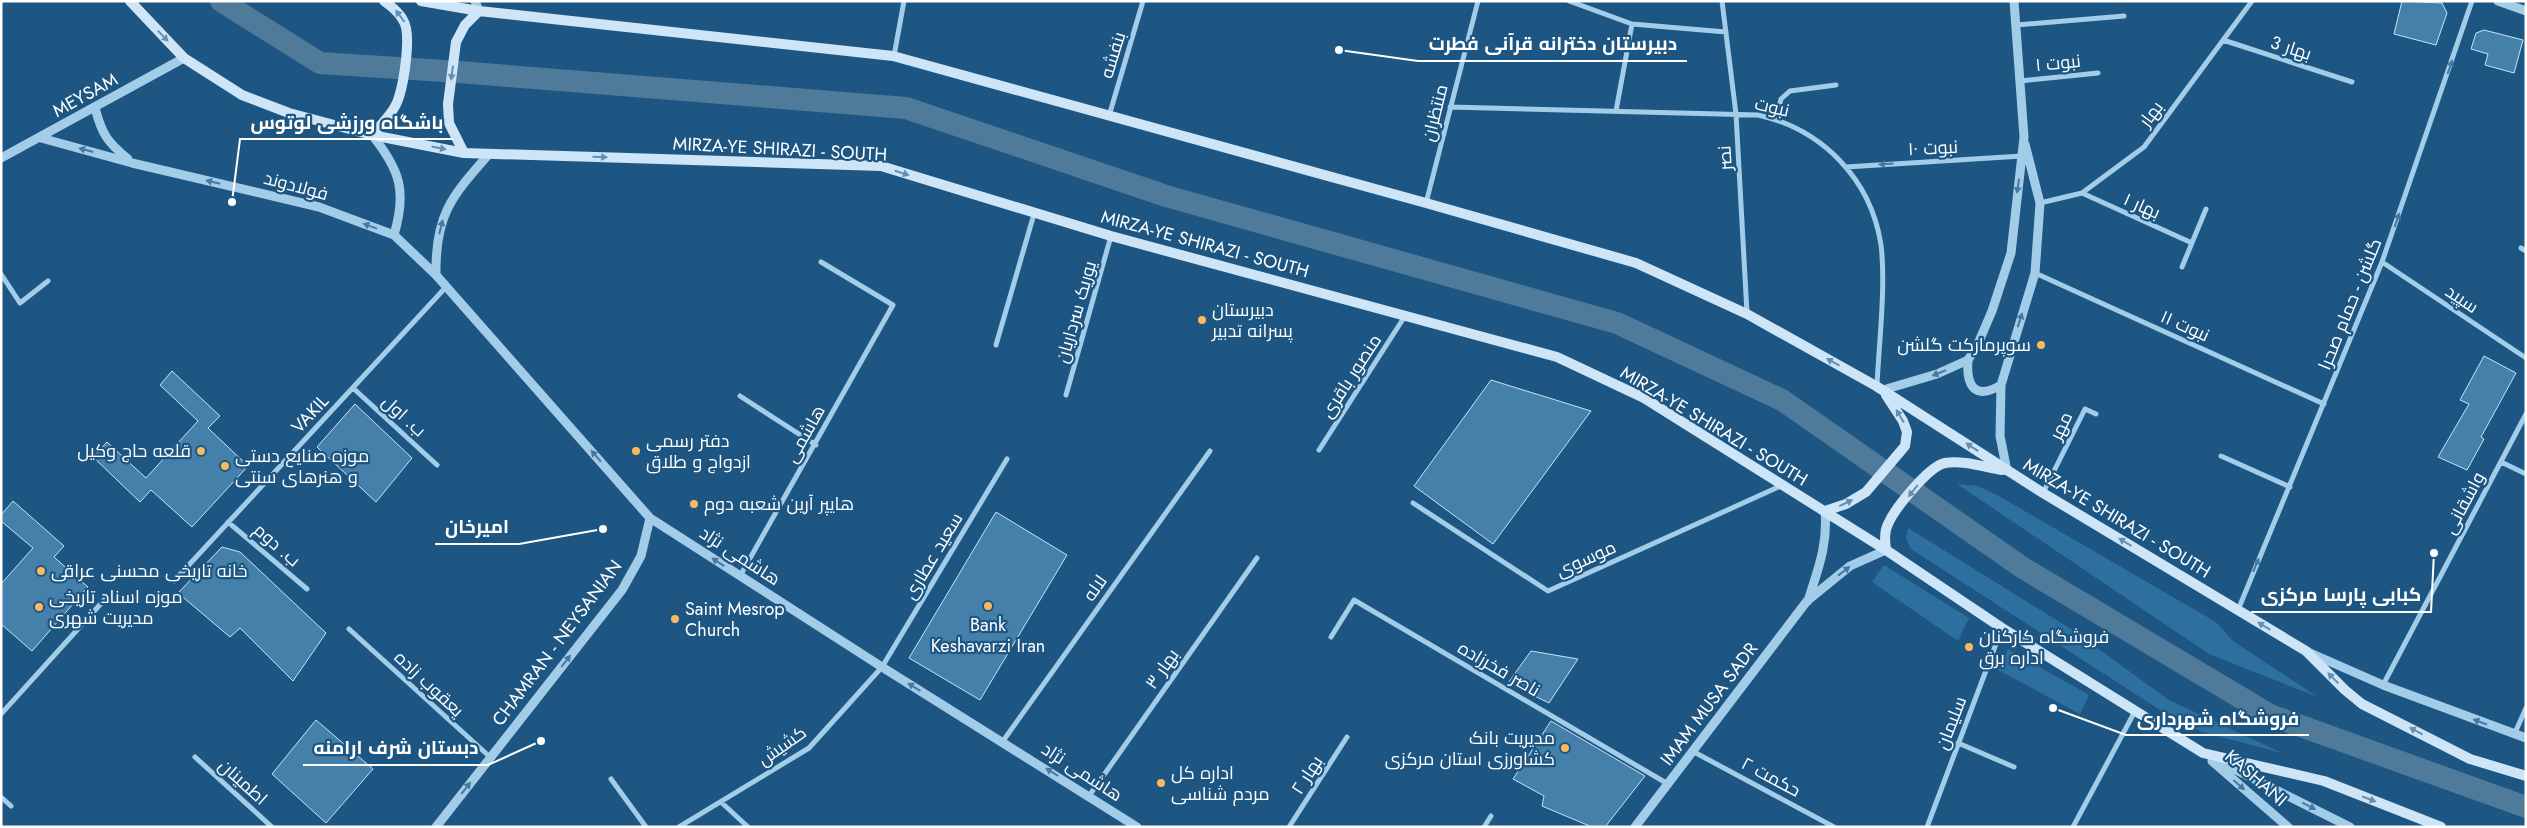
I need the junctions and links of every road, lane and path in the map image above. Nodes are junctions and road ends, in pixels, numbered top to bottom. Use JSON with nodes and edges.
{"nodes":[{"id":1,"x":130,"y":1,"type":"edge"},
{"id":2,"x":384,"y":1,"type":"edge"},
{"id":3,"x":421,"y":1,"type":"edge"},
{"id":4,"x":904,"y":1,"type":"edge"},
{"id":5,"x":1143,"y":1,"type":"edge"},
{"id":6,"x":1478,"y":1,"type":"edge"},
{"id":7,"x":1569,"y":1,"type":"edge"},
{"id":8,"x":1722,"y":1,"type":"edge"},
{"id":9,"x":2014,"y":1,"type":"edge"},
{"id":10,"x":2252,"y":1,"type":"edge"},
{"id":11,"x":2472,"y":1,"type":"edge"},
{"id":12,"x":2498,"y":1,"type":"edge"},
{"id":13,"x":477,"y":6,"type":"edge"},
{"id":14,"x":2526,"y":11,"type":"edge"},
{"id":15,"x":2124,"y":16,"type":"dead end"},
{"id":16,"x":1632,"y":24,"type":"junction"},
{"id":17,"x":2016,"y":25,"type":"junction"},
{"id":18,"x":1726,"y":32,"type":"junction"},
{"id":19,"x":2223,"y":40,"type":"junction"},
{"id":20,"x":893,"y":56,"type":"junction"},
{"id":21,"x":184,"y":58,"type":"junction"},
{"id":22,"x":2098,"y":73,"type":"dead end"},
{"id":23,"x":2020,"y":81,"type":"junction"},
{"id":24,"x":2352,"y":82,"type":"dead end"},
{"id":25,"x":1836,"y":85,"type":"dead end"},
{"id":26,"x":1450,"y":107,"type":"junction"},
{"id":27,"x":95,"y":108,"type":"junction"},
{"id":28,"x":1616,"y":111,"type":"junction"},
{"id":29,"x":1736,"y":114,"type":"junction"},
{"id":30,"x":1109,"y":116,"type":"junction"},
{"id":31,"x":1776,"y":119,"type":"junction"},
{"id":32,"x":372,"y":135,"type":"junction"},
{"id":33,"x":2024,"y":137,"type":"junction"},
{"id":34,"x":41,"y":138,"type":"junction"},
{"id":35,"x":464,"y":153,"type":"junction"},
{"id":36,"x":489,"y":154,"type":"junction"},
{"id":37,"x":2022,"y":156,"type":"junction"},
{"id":38,"x":1,"y":158,"type":"edge"},
{"id":39,"x":132,"y":163,"type":"junction"},
{"id":40,"x":1846,"y":167,"type":"junction"},
{"id":41,"x":2082,"y":193,"type":"junction"},
{"id":42,"x":1426,"y":202,"type":"junction"},
{"id":43,"x":2040,"y":203,"type":"junction"},
{"id":44,"x":2206,"y":209,"type":"dead end"},
{"id":45,"x":1034,"y":214,"type":"junction"},
{"id":46,"x":394,"y":235,"type":"junction"},
{"id":47,"x":1112,"y":236,"type":"junction"},
{"id":48,"x":2192,"y":243,"type":"junction"},
{"id":49,"x":821,"y":262,"type":"dead end"},
{"id":50,"x":2382,"y":262,"type":"junction"},
{"id":51,"x":2182,"y":267,"type":"dead end"},
{"id":52,"x":2035,"y":273,"type":"junction"},
{"id":53,"x":1,"y":274,"type":"edge"},
{"id":54,"x":436,"y":275,"type":"junction"},
{"id":55,"x":48,"y":281,"type":"dead end"},
{"id":56,"x":446,"y":287,"type":"junction"},
{"id":57,"x":1747,"y":314,"type":"junction"},
{"id":58,"x":1405,"y":316,"type":"junction"},
{"id":59,"x":996,"y":345,"type":"dead end"},
{"id":60,"x":2526,"y":358,"type":"edge"},
{"id":61,"x":1968,"y":360,"type":"junction"},
{"id":62,"x":2001,"y":385,"type":"junction"},
{"id":63,"x":353,"y":388,"type":"junction"},
{"id":64,"x":1880,"y":388,"type":"junction"},
{"id":65,"x":740,"y":396,"type":"dead end"},
{"id":66,"x":1066,"y":396,"type":"dead end"},
{"id":67,"x":2324,"y":404,"type":"junction"},
{"id":68,"x":2096,"y":414,"type":"dead end"},
{"id":69,"x":2526,"y":414,"type":"edge"},
{"id":70,"x":816,"y":445,"type":"junction"},
{"id":71,"x":1319,"y":450,"type":"dead end"},
{"id":72,"x":1210,"y":451,"type":"dead end"},
{"id":73,"x":2221,"y":456,"type":"dead end"},
{"id":74,"x":1008,"y":459,"type":"dead end"},
{"id":75,"x":2501,"y":462,"type":"junction"},
{"id":76,"x":438,"y":464,"type":"dead end"},
{"id":77,"x":2007,"y":470,"type":"junction"},
{"id":78,"x":2526,"y":474,"type":"edge"},
{"id":79,"x":1783,"y":484,"type":"junction"},
{"id":80,"x":2290,"y":487,"type":"junction"},
{"id":81,"x":2043,"y":493,"type":"junction"},
{"id":82,"x":1413,"y":503,"type":"dead end"},
{"id":83,"x":1825,"y":511,"type":"junction"},
{"id":84,"x":650,"y":518,"type":"junction"},
{"id":85,"x":228,"y":522,"type":"junction"},
{"id":86,"x":1886,"y":550,"type":"junction"},
{"id":87,"x":1257,"y":558,"type":"dead end"},
{"id":88,"x":740,"y":576,"type":"junction"},
{"id":89,"x":174,"y":581,"type":"dead end"},
{"id":90,"x":307,"y":590,"type":"dead end"},
{"id":91,"x":106,"y":598,"type":"dead end"},
{"id":92,"x":1808,"y":601,"type":"junction"},
{"id":93,"x":2237,"y":610,"type":"junction"},
{"id":94,"x":2002,"y":628,"type":"junction"},
{"id":95,"x":349,"y":629,"type":"dead end"},
{"id":96,"x":1331,"y":637,"type":"dead end"},
{"id":97,"x":2306,"y":651,"type":"junction"},
{"id":98,"x":882,"y":667,"type":"junction"},
{"id":99,"x":2383,"y":685,"type":"junction"},
{"id":100,"x":2526,"y":708,"type":"edge"},
{"id":101,"x":2134,"y":713,"type":"junction"},
{"id":102,"x":1,"y":714,"type":"edge"},
{"id":103,"x":2514,"y":735,"type":"junction"},
{"id":104,"x":1347,"y":737,"type":"dead end"},
{"id":105,"x":2526,"y":738,"type":"edge"},
{"id":106,"x":1003,"y":741,"type":"junction"},
{"id":107,"x":1958,"y":743,"type":"junction"},
{"id":108,"x":1694,"y":752,"type":"junction"},
{"id":109,"x":2202,"y":753,"type":"junction"},
{"id":110,"x":195,"y":757,"type":"dead end"},
{"id":111,"x":490,"y":758,"type":"junction"},
{"id":112,"x":2014,"y":768,"type":"dead end"},
{"id":113,"x":2526,"y":776,"type":"edge"},
{"id":114,"x":611,"y":779,"type":"dead end"},
{"id":115,"x":1668,"y":784,"type":"junction"},
{"id":116,"x":1089,"y":796,"type":"junction"},
{"id":117,"x":1,"y":797,"type":"edge"},
{"id":118,"x":721,"y":802,"type":"junction"},
{"id":119,"x":11,"y":806,"type":"dead end"},
{"id":120,"x":1491,"y":816,"type":"dead end"},
{"id":121,"x":1135,"y":826,"type":"edge"},
{"id":122,"x":2285,"y":826,"type":"edge"},
{"id":123,"x":272,"y":827,"type":"edge"},
{"id":124,"x":436,"y":827,"type":"edge"},
{"id":125,"x":646,"y":827,"type":"edge"},
{"id":126,"x":679,"y":827,"type":"edge"},
{"id":127,"x":748,"y":827,"type":"edge"},
{"id":128,"x":1289,"y":827,"type":"edge"},
{"id":129,"x":1484,"y":827,"type":"edge"},
{"id":130,"x":1635,"y":827,"type":"edge"},
{"id":131,"x":1834,"y":827,"type":"edge"},
{"id":132,"x":1927,"y":827,"type":"edge"},
{"id":133,"x":2073,"y":827,"type":"edge"},
{"id":134,"x":2350,"y":827,"type":"edge"},
{"id":135,"x":2441,"y":827,"type":"edge"}],
"edges":[{"from":1,"to":21,"type":"main road","name":"MIRZA-YE SHIRAZI - SOUTH","one_way":true},
{"from":32,"to":2,"type":"main road","one_way":true},
{"from":3,"to":13,"type":"main road","name":"MIRZA-YE SHIRAZI - SOUTH"},
{"from":4,"to":20,"type":"street"},
{"from":5,"to":30,"type":"street","name":"بنفشه"},
{"from":6,"to":26,"type":"street","name":"منتظران"},
{"from":7,"to":16,"type":"street"},
{"from":8,"to":18,"type":"street","name":"نصر"},
{"from":9,"to":17,"type":"street"},
{"from":10,"to":19,"type":"street","name":"بهار"},
{"from":50,"to":11,"type":"street","name":"گلشن - حمام صحرا","one_way":true},
{"from":12,"to":14,"type":"street"},
{"from":13,"to":20,"type":"main road","name":"MIRZA-YE SHIRAZI - SOUTH"},
{"from":13,"to":35,"type":"main road","one_way":true},
{"from":15,"to":17,"type":"street"},
{"from":16,"to":18,"type":"street"},
{"from":16,"to":28,"type":"street"},
{"from":17,"to":23,"type":"street"},
{"from":18,"to":29,"type":"street","name":"نصر"},
{"from":19,"to":24,"type":"street","name":"بهار 3"},
{"from":19,"to":41,"type":"street","name":"بهار"},
{"from":20,"to":30,"type":"main road","name":"MIRZA-YE SHIRAZI - SOUTH"},
{"from":21,"to":27,"type":"street","name":"MEYSAM"},
{"from":21,"to":32,"type":"main road","name":"MIRZA-YE SHIRAZI - SOUTH"},
{"from":22,"to":23,"type":"street","name":"نبوت ۱"},
{"from":23,"to":33,"type":"street"},
{"from":25,"to":31,"type":"street"},
{"from":26,"to":28,"type":"street","name":"نبوت"},
{"from":26,"to":42,"type":"street","name":"منتظران"},
{"from":27,"to":34,"type":"street","name":"MEYSAM"},
{"from":27,"to":39,"type":"street"},
{"from":28,"to":29,"type":"street","name":"نبوت"},
{"from":29,"to":31,"type":"street","name":"نبوت"},
{"from":29,"to":57,"type":"street","name":"نصر"},
{"from":30,"to":42,"type":"main road","name":"MIRZA-YE SHIRAZI - SOUTH"},
{"from":31,"to":40,"type":"street","name":"نبوت"},
{"from":32,"to":35,"type":"main road","name":"MIRZA-YE SHIRAZI - SOUTH","one_way":true},
{"from":32,"to":46,"type":"street"},
{"from":33,"to":37,"type":"street"},
{"from":33,"to":43,"type":"street"},
{"from":34,"to":38,"type":"street","name":"MEYSAM"},
{"from":39,"to":34,"type":"street","name":"فولادوند","one_way":true},
{"from":35,"to":36,"type":"main road","name":"MIRZA-YE SHIRAZI - SOUTH"},
{"from":36,"to":45,"type":"main road","name":"MIRZA-YE SHIRAZI - SOUTH","one_way":true},
{"from":54,"to":36,"type":"street","one_way":true},
{"from":37,"to":40,"type":"street","name":"نبوت ۱۰","one_way":true},
{"from":37,"to":61,"type":"street","one_way":true},
{"from":46,"to":39,"type":"street","name":"فولادوند","one_way":true},
{"from":40,"to":64,"type":"street","name":"نبوت"},
{"from":41,"to":43,"type":"street","name":"بهار"},
{"from":41,"to":48,"type":"street","name":"بهار ۱"},
{"from":42,"to":57,"type":"main road","name":"MIRZA-YE SHIRAZI - SOUTH"},
{"from":43,"to":52,"type":"street"},
{"from":44,"to":48,"type":"street"},
{"from":45,"to":47,"type":"main road","name":"MIRZA-YE SHIRAZI - SOUTH"},
{"from":45,"to":59,"type":"street"},
{"from":46,"to":54,"type":"street","name":"فولادوند"},
{"from":47,"to":58,"type":"main road","name":"MIRZA-YE SHIRAZI - SOUTH"},
{"from":47,"to":66,"type":"street","name":"یوریک سرداریان"},
{"from":48,"to":51,"type":"street"},
{"from":49,"to":70,"type":"street","name":"هاشمی"},
{"from":50,"to":60,"type":"street","name":"سپید"},
{"from":50,"to":67,"type":"street","name":"گلشن - حمام صحرا"},
{"from":62,"to":52,"type":"street","one_way":true},
{"from":52,"to":67,"type":"street","name":"نبوت ۱۱"},
{"from":53,"to":55,"type":"street"},
{"from":54,"to":56,"type":"street","name":"هاشمی نژاد"},
{"from":56,"to":63,"type":"street","name":"VAKIL"},
{"from":84,"to":56,"type":"street","name":"هاشمی نژاد","one_way":true},
{"from":64,"to":57,"type":"main road","name":"MIRZA-YE SHIRAZI - SOUTH","one_way":true},
{"from":58,"to":71,"type":"street","name":"منصور باقری"},
{"from":58,"to":79,"type":"main road","name":"MIRZA-YE SHIRAZI - SOUTH"},
{"from":61,"to":62,"type":"street"},
{"from":61,"to":64,"type":"street","one_way":true},
{"from":62,"to":77,"type":"street"},
{"from":63,"to":76,"type":"street","name":"ب. اول"},
{"from":63,"to":85,"type":"street","name":"VAKIL"},
{"from":77,"to":64,"type":"main road","name":"MIRZA-YE SHIRAZI - SOUTH","one_way":true},
{"from":83,"to":64,"type":"main road","one_way":true},
{"from":65,"to":70,"type":"street"},
{"from":67,"to":80,"type":"street","name":"گلشن - حمام صحرا"},
{"from":68,"to":81,"type":"street","name":"مهر"},
{"from":69,"to":75,"type":"street","name":"واشقانی"},
{"from":70,"to":88,"type":"street","name":"هاشمی"},
{"from":72,"to":106,"type":"street","name":"لاله"},
{"from":73,"to":80,"type":"street"},
{"from":74,"to":98,"type":"street","name":"سعید عطاری"},
{"from":75,"to":78,"type":"street"},
{"from":75,"to":99,"type":"street","name":"واشقانی"},
{"from":77,"to":81,"type":"main road","name":"MIRZA-YE SHIRAZI - SOUTH"},
{"from":77,"to":86,"type":"main road","one_way":true},
{"from":79,"to":82,"type":"street","name":"موسوی"},
{"from":79,"to":83,"type":"main road","name":"MIRZA-YE SHIRAZI - SOUTH"},
{"from":93,"to":80,"type":"street","name":"گلشن - حمام صحرا","one_way":true},
{"from":93,"to":81,"type":"main road","name":"MIRZA-YE SHIRAZI - SOUTH","one_way":true},
{"from":83,"to":86,"type":"main road","name":"MIRZA-YE SHIRAZI - SOUTH"},
{"from":83,"to":92,"type":"street","name":"IMAM MUSA SADR"},
{"from":88,"to":84,"type":"street","name":"هاشمی نژاد","one_way":true},
{"from":111,"to":84,"type":"street","name":"CHAMRAN - NEYSANIAN","one_way":true},
{"from":85,"to":89,"type":"street","name":"VAKIL"},
{"from":85,"to":90,"type":"street","name":"ب. دوم"},
{"from":92,"to":86,"type":"street","name":"IMAM MUSA SADR","one_way":true},
{"from":86,"to":94,"type":"main road","name":"MIRZA-YE SHIRAZI - SOUTH"},
{"from":87,"to":116,"type":"street","name":"بهار ۳"},
{"from":88,"to":98,"type":"street","name":"هاشمی نژاد"},
{"from":91,"to":102,"type":"street"},
{"from":92,"to":108,"type":"street","name":"IMAM MUSA SADR"},
{"from":97,"to":93,"type":"main road","name":"MIRZA-YE SHIRAZI - SOUTH","one_way":true},
{"from":94,"to":101,"type":"main road","name":"MIRZA-YE SHIRAZI - SOUTH"},
{"from":94,"to":107,"type":"street","name":"سلیمان"},
{"from":95,"to":111,"type":"street","name":"یعقوب زاده"},
{"from":96,"to":115,"type":"street","name":"ناصر فخرزاده"},
{"from":97,"to":99,"type":"street","name":"MIRZA-YE SHIRAZI - SOUTH"},
{"from":113,"to":97,"type":"main road","name":"MIRZA-YE SHIRAZI - SOUTH","one_way":true},
{"from":106,"to":98,"type":"street","name":"هاشمی نژاد","one_way":true},
{"from":98,"to":118,"type":"street","name":"کشیش"},
{"from":103,"to":99,"type":"street","name":"MIRZA-YE SHIRAZI - SOUTH","one_way":true},
{"from":100,"to":103,"type":"street"},
{"from":101,"to":109,"type":"main road","name":"MIRZA-YE SHIRAZI - SOUTH"},
{"from":101,"to":133,"type":"street"},
{"from":103,"to":105,"type":"street","name":"MIRZA-YE SHIRAZI - SOUTH"},
{"from":104,"to":128,"type":"street","name":"بهار ۲"},
{"from":116,"to":106,"type":"street","name":"هاشمی نژاد","one_way":true},
{"from":107,"to":112,"type":"street"},
{"from":107,"to":132,"type":"street","name":"سلیمان"},
{"from":108,"to":115,"type":"street","name":"IMAM MUSA SADR"},
{"from":108,"to":131,"type":"street","name":"حکمت ۲"},
{"from":109,"to":122,"type":"street","name":"KASHANI","one_way":true},
{"from":109,"to":134,"type":"street","name":"MIRZA-YE SHIRAZI - SOUTH","one_way":true},
{"from":109,"to":135,"type":"main road","name":"MIRZA-YE SHIRAZI - SOUTH","one_way":true},
{"from":110,"to":123,"type":"street","name":"اطمینان"},
{"from":124,"to":111,"type":"street","name":"CHAMRAN - NEYSANIAN","one_way":true},
{"from":114,"to":125,"type":"street"},
{"from":115,"to":130,"type":"street","name":"IMAM MUSA SADR"},
{"from":116,"to":121,"type":"street","name":"هاشمی نژاد"},
{"from":117,"to":119,"type":"street"},
{"from":118,"to":126,"type":"street","name":"کشیش"},
{"from":118,"to":127,"type":"street"},
{"from":120,"to":129,"type":"street"}]}
